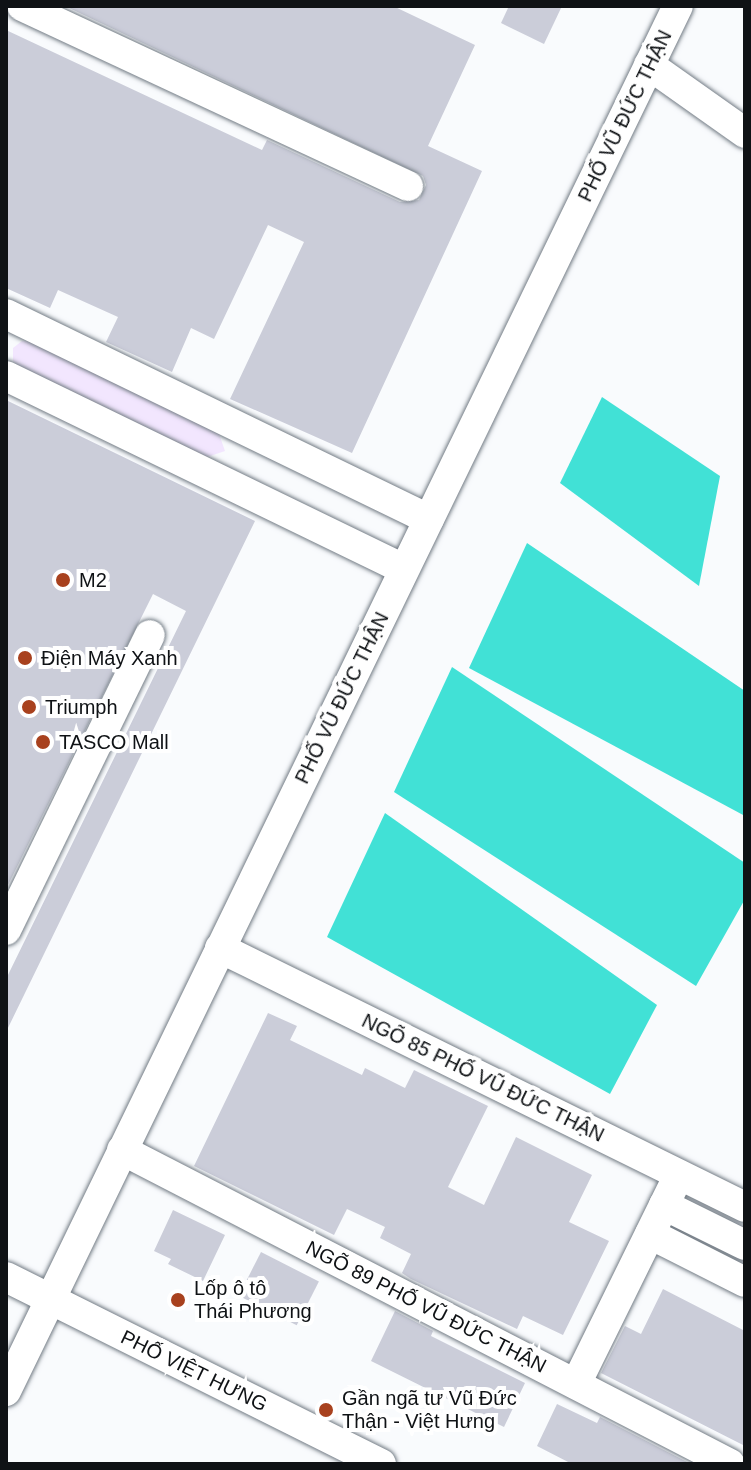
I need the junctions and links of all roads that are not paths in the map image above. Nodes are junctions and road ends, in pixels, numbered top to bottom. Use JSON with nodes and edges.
{"nodes":[{"id":1,"x":22,"y":6,"type":"edge"},
{"id":2,"x":678,"y":6,"type":"edge"},
{"id":3,"x":649,"y":65,"type":"junction"},
{"id":4,"x":745,"y":133,"type":"edge"},
{"id":5,"x":408,"y":186,"type":"dead end"},
{"id":6,"x":6,"y":314,"type":"edge"},
{"id":7,"x":6,"y":376,"type":"edge"},
{"id":8,"x":429,"y":519,"type":"junction"},
{"id":9,"x":404,"y":569,"type":"junction"},
{"id":10,"x":150,"y":635,"type":"dead end"},
{"id":11,"x":6,"y":930,"type":"edge"},
{"id":12,"x":220,"y":948,"type":"junction"},
{"id":13,"x":122,"y":1150,"type":"junction"},
{"id":14,"x":679,"y":1175,"type":"junction"},
{"id":15,"x":664,"y":1205,"type":"junction"},
{"id":16,"x":745,"y":1207,"type":"edge"},
{"id":17,"x":650,"y":1234,"type":"junction"},
{"id":18,"x":745,"y":1245,"type":"edge"},
{"id":19,"x":6,"y":1277,"type":"edge"},
{"id":20,"x":745,"y":1282,"type":"edge"},
{"id":21,"x":49,"y":1299,"type":"junction"},
{"id":22,"x":576,"y":1384,"type":"junction"},
{"id":23,"x":6,"y":1391,"type":"edge"},
{"id":24,"x":381,"y":1464,"type":"edge"},
{"id":25,"x":730,"y":1464,"type":"edge"}],
"edges":[{"from":1,"to":5,"type":"street"},
{"from":2,"to":3,"type":"street","name":"PHỐ VŨ ĐỨC THẬN"},
{"from":3,"to":4,"type":"street"},
{"from":3,"to":8,"type":"street","name":"PHỐ VŨ ĐỨC THẬN"},
{"from":6,"to":8,"type":"street"},
{"from":7,"to":9,"type":"street"},
{"from":8,"to":9,"type":"street","name":"PHỐ VŨ ĐỨC THẬN"},
{"from":9,"to":12,"type":"street","name":"PHỐ VŨ ĐỨC THẬN"},
{"from":10,"to":11,"type":"street"},
{"from":12,"to":13,"type":"street","name":"PHỐ VŨ ĐỨC THẬN"},
{"from":12,"to":14,"type":"street","name":"NGÕ 85 PHỐ VŨ ĐỨC THẬN"},
{"from":13,"to":21,"type":"street","name":"PHỐ VŨ ĐỨC THẬN"},
{"from":13,"to":22,"type":"street","name":"NGÕ 89 PHỐ VŨ ĐỨC THẬN"},
{"from":14,"to":15,"type":"street"},
{"from":14,"to":16,"type":"street","name":"NGÕ 85 PHỐ VŨ ĐỨC THẬN"},
{"from":15,"to":17,"type":"street"},
{"from":15,"to":18,"type":"street"},
{"from":17,"to":20,"type":"street"},
{"from":17,"to":22,"type":"street"},
{"from":19,"to":21,"type":"street","name":"PHỐ VIỆT HƯNG"},
{"from":21,"to":23,"type":"street","name":"PHỐ VŨ ĐỨC THẬN"},
{"from":21,"to":24,"type":"street","name":"PHỐ VIỆT HƯNG"},
{"from":22,"to":25,"type":"street","name":"NGÕ 89 PHỐ VŨ ĐỨC THẬN"}]}
